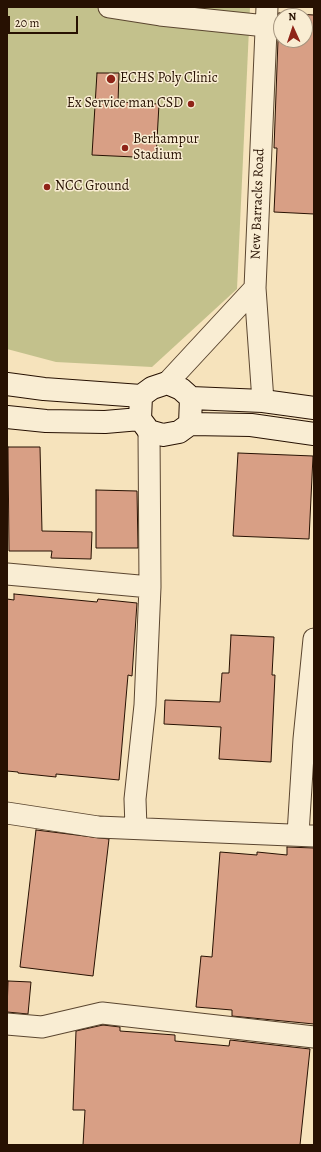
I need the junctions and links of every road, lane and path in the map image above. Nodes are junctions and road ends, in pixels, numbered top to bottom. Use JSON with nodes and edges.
{"nodes":[{"id":1,"x":109,"y":7,"type":"edge"},
{"id":2,"x":266,"y":17,"type":"edge"},
{"id":3,"x":255,"y":288,"type":"junction"},
{"id":4,"x":167,"y":383,"type":"junction"},
{"id":5,"x":7,"y":384,"type":"edge"},
{"id":6,"x":141,"y":396,"type":"junction"},
{"id":7,"x":191,"y":398,"type":"junction"},
{"id":8,"x":263,"y":401,"type":"junction"},
{"id":9,"x":314,"y":408,"type":"edge"},
{"id":10,"x":7,"y":417,"type":"edge"},
{"id":11,"x":190,"y":424,"type":"junction"},
{"id":12,"x":145,"y":426,"type":"junction"},
{"id":13,"x":314,"y":434,"type":"edge"},
{"id":14,"x":7,"y":574,"type":"edge"},
{"id":15,"x":150,"y":587,"type":"junction"},
{"id":16,"x":314,"y":639,"type":"edge"},
{"id":17,"x":314,"y":645,"type":"edge"},
{"id":18,"x":7,"y":813,"type":"edge"},
{"id":19,"x":136,"y":828,"type":"junction"},
{"id":20,"x":306,"y":835,"type":"edge"},
{"id":21,"x":7,"y":1024,"type":"edge"},
{"id":22,"x":314,"y":1036,"type":"edge"}],
"edges":[{"from":1,"to":2,"type":"street"},
{"from":2,"to":3,"type":"street","name":"New Barracks Road"},
{"from":3,"to":4,"type":"street"},
{"from":3,"to":8,"type":"street","name":"New Barracks Road"},
{"from":4,"to":6,"type":"street"},
{"from":4,"to":7,"type":"street"},
{"from":5,"to":6,"type":"street"},
{"from":6,"to":12,"type":"street"},
{"from":7,"to":8,"type":"street"},
{"from":7,"to":11,"type":"street"},
{"from":8,"to":9,"type":"street"},
{"from":10,"to":12,"type":"street"},
{"from":11,"to":12,"type":"street"},
{"from":11,"to":13,"type":"street"},
{"from":12,"to":15,"type":"street"},
{"from":14,"to":15,"type":"street"},
{"from":15,"to":19,"type":"street"},
{"from":16,"to":17,"type":"street"},
{"from":17,"to":20,"type":"street"},
{"from":18,"to":19,"type":"street"},
{"from":19,"to":20,"type":"street"},
{"from":21,"to":22,"type":"street"}]}
